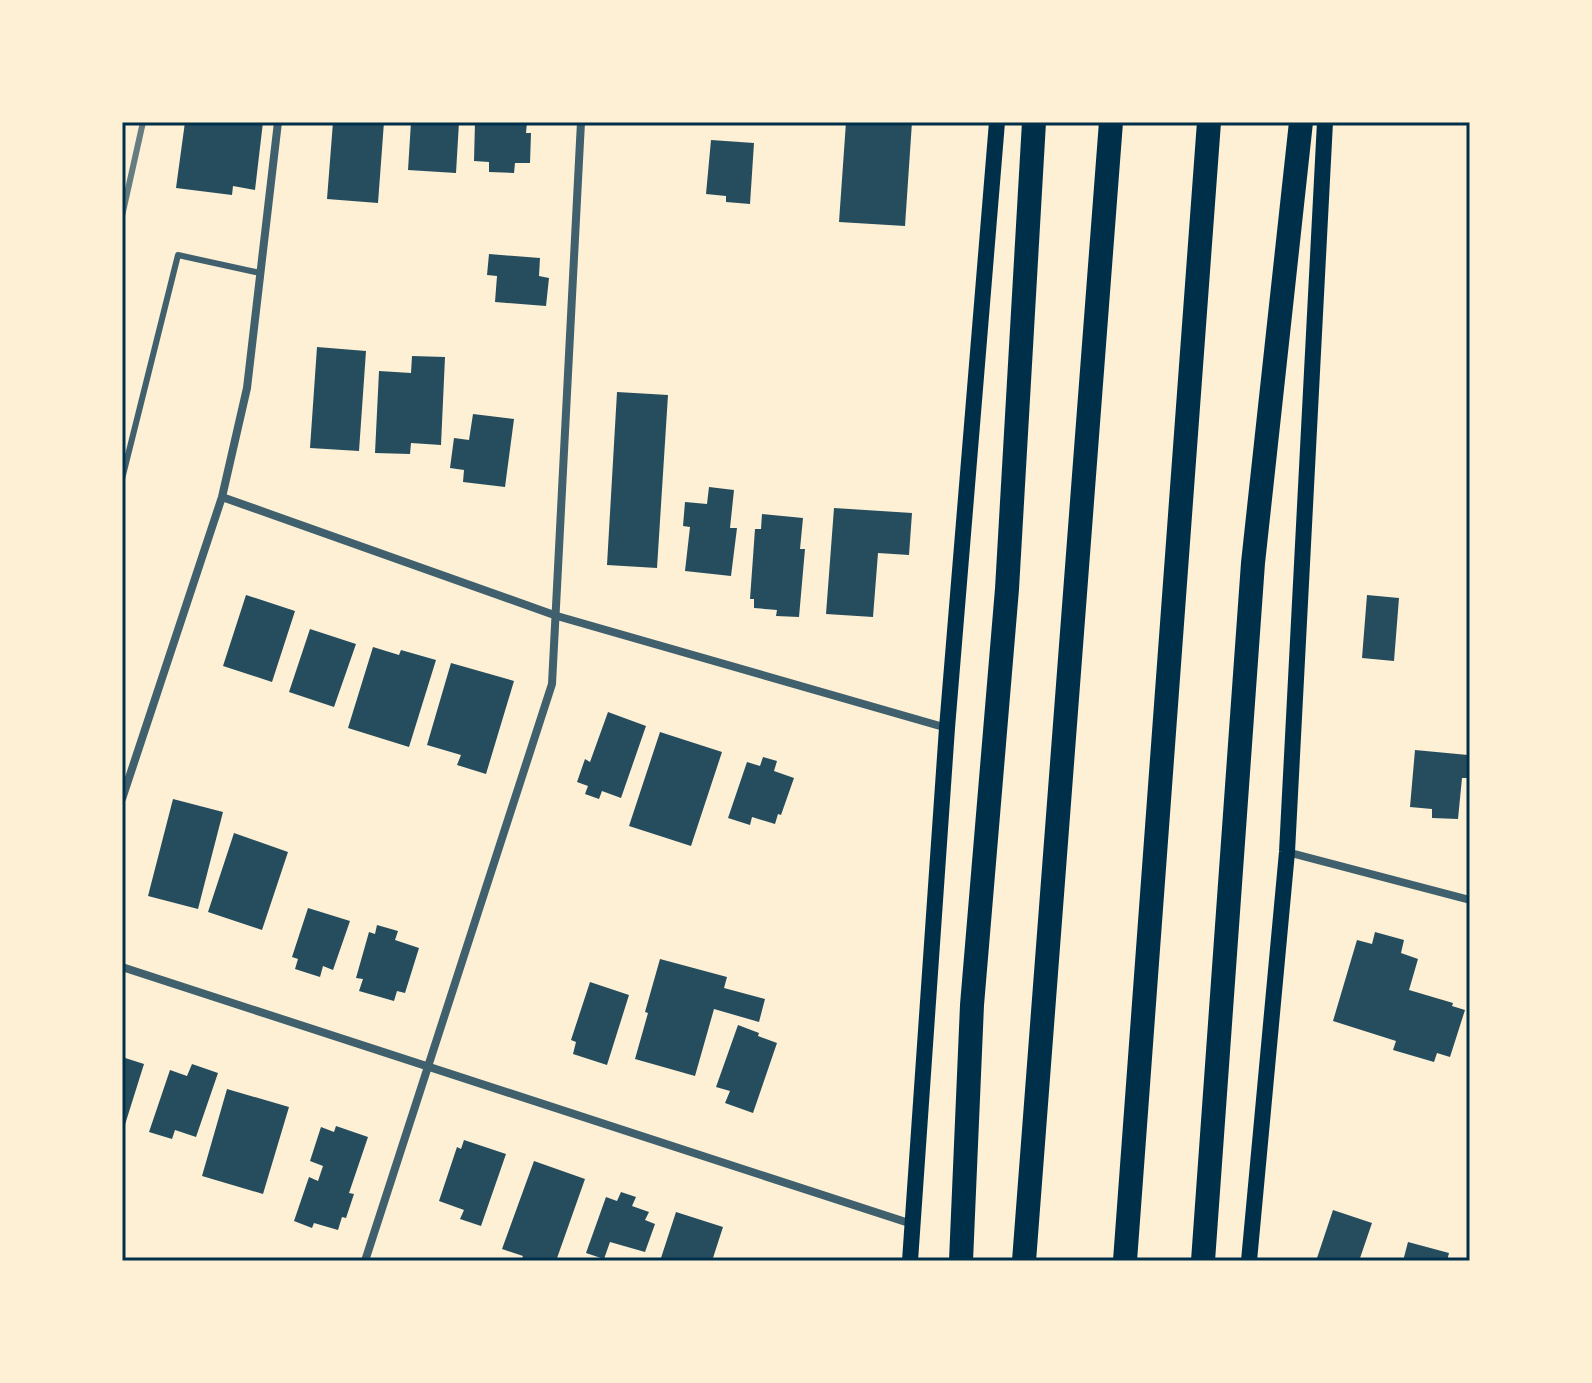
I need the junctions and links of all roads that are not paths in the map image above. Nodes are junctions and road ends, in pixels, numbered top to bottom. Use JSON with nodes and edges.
{"nodes":[{"id":1,"x":278,"y":122,"type":"edge"},
{"id":2,"x":581,"y":122,"type":"edge"},
{"id":3,"x":997,"y":122,"type":"edge"},
{"id":4,"x":1034,"y":122,"type":"edge"},
{"id":5,"x":1111,"y":122,"type":"edge"},
{"id":6,"x":1209,"y":122,"type":"edge"},
{"id":7,"x":1301,"y":122,"type":"edge"},
{"id":8,"x":1325,"y":122,"type":"edge"},
{"id":9,"x":260,"y":273,"type":"junction"},
{"id":10,"x":122,"y":479,"type":"edge"},
{"id":11,"x":222,"y":497,"type":"junction"},
{"id":12,"x":557,"y":616,"type":"junction"},
{"id":13,"x":947,"y":728,"type":"junction"},
{"id":14,"x":122,"y":799,"type":"edge"},
{"id":15,"x":1287,"y":852,"type":"junction"},
{"id":16,"x":1470,"y":900,"type":"edge"},
{"id":17,"x":122,"y":967,"type":"edge"},
{"id":18,"x":427,"y":1066,"type":"junction"},
{"id":19,"x":914,"y":1224,"type":"junction"},
{"id":20,"x":365,"y":1261,"type":"edge"},
{"id":21,"x":910,"y":1261,"type":"edge"},
{"id":22,"x":961,"y":1261,"type":"edge"},
{"id":23,"x":1024,"y":1261,"type":"edge"},
{"id":24,"x":1125,"y":1261,"type":"edge"},
{"id":25,"x":1203,"y":1261,"type":"edge"},
{"id":26,"x":1249,"y":1261,"type":"edge"}],
"edges":[{"from":1,"to":9,"type":"street"},
{"from":2,"to":12,"type":"street"},
{"from":3,"to":13,"type":"main road"},
{"from":4,"to":22,"type":"highway"},
{"from":5,"to":23,"type":"highway"},
{"from":6,"to":24,"type":"highway"},
{"from":7,"to":25,"type":"highway"},
{"from":8,"to":15,"type":"main road"},
{"from":9,"to":10,"type":"lane"},
{"from":9,"to":11,"type":"street"},
{"from":11,"to":12,"type":"street"},
{"from":11,"to":14,"type":"street"},
{"from":12,"to":13,"type":"street"},
{"from":12,"to":18,"type":"street"},
{"from":13,"to":19,"type":"main road"},
{"from":15,"to":16,"type":"street"},
{"from":15,"to":26,"type":"main road"},
{"from":17,"to":18,"type":"street"},
{"from":18,"to":19,"type":"street"},
{"from":18,"to":20,"type":"street"},
{"from":19,"to":21,"type":"main road"}]}
